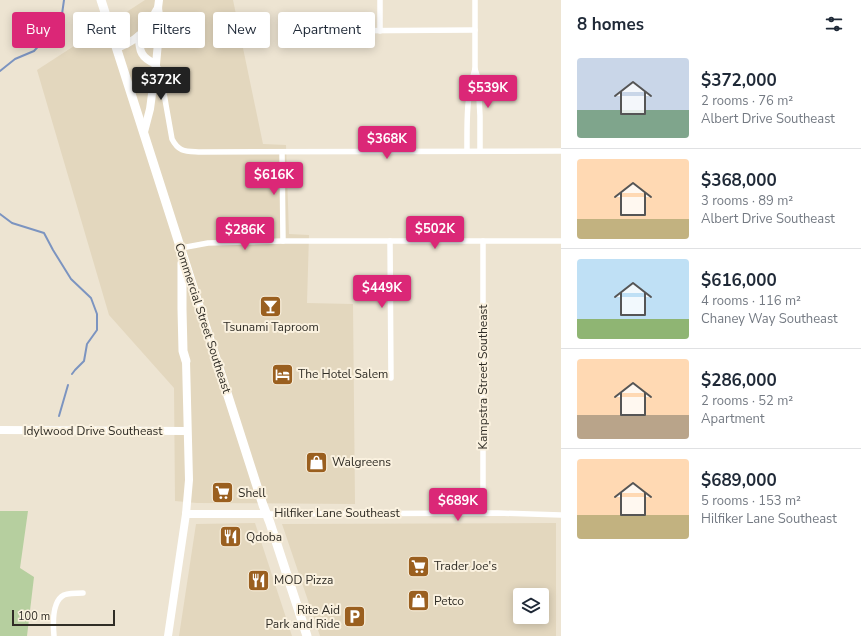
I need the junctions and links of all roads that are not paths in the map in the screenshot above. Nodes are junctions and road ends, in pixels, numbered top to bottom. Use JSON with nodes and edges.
{"nodes":[{"id":1,"x":101,"y":0,"type":"edge"},
{"id":2,"x":380,"y":0,"type":"edge"},
{"id":3,"x":475,"y":0,"type":"edge"},
{"id":4,"x":159,"y":4,"type":"edge"},
{"id":5,"x":105,"y":12,"type":"edge"},
{"id":6,"x":475,"y":30,"type":"junction"},
{"id":7,"x":375,"y":31,"type":"edge"},
{"id":8,"x":380,"y":31,"type":"junction"},
{"id":9,"x":117,"y":48,"type":"edge"},
{"id":10,"x":139,"y":48,"type":"edge"},
{"id":11,"x":156,"y":64,"type":"junction"},
{"id":12,"x":475,"y":69,"type":"junction"},
{"id":13,"x":144,"y":132,"type":"junction"},
{"id":14,"x":561,"y":150,"type":"edge"},
{"id":15,"x":282,"y":152,"type":"junction"},
{"id":16,"x":467,"y":152,"type":"junction"},
{"id":17,"x":480,"y":152,"type":"junction"},
{"id":18,"x":283,"y":241,"type":"junction"},
{"id":19,"x":390,"y":241,"type":"junction"},
{"id":20,"x":482,"y":241,"type":"junction"},
{"id":21,"x":561,"y":241,"type":"edge"},
{"id":22,"x":182,"y":251,"type":"junction"},
{"id":23,"x":186,"y":361,"type":"joint"},
{"id":24,"x":391,"y":378,"type":"dead end"},
{"id":25,"x":0,"y":430,"type":"edge"},
{"id":26,"x":187,"y":431,"type":"junction"},
{"id":27,"x":483,"y":513,"type":"junction"},
{"id":28,"x":186,"y":514,"type":"junction"},
{"id":29,"x":266,"y":514,"type":"junction"},
{"id":30,"x":561,"y":515,"type":"edge"},
{"id":31,"x":83,"y":593,"type":"dead end"},
{"id":32,"x":54,"y":636,"type":"edge"},
{"id":33,"x":168,"y":636,"type":"edge"},
{"id":34,"x":307,"y":636,"type":"edge"}],
"edges":[{"from":1,"to":5,"type":"main road","name":"Commercial Street Southeast"},
{"from":2,"to":8,"type":"street"},
{"from":3,"to":6,"type":"street"},
{"from":4,"to":11,"type":"main road"},
{"from":6,"to":8,"type":"street"},
{"from":6,"to":12,"type":"street"},
{"from":7,"to":8,"type":"street"},
{"from":9,"to":13,"type":"main road","name":"Commercial Street Southeast"},
{"from":10,"to":11,"type":"main road"},
{"from":11,"to":13,"type":"main road"},
{"from":11,"to":15,"type":"street"},
{"from":12,"to":16,"type":"street"},
{"from":12,"to":17,"type":"street"},
{"from":13,"to":22,"type":"main road","name":"Commercial Street Southeast"},
{"from":14,"to":17,"type":"street"},
{"from":15,"to":16,"type":"street"},
{"from":15,"to":18,"type":"street"},
{"from":16,"to":17,"type":"street"},
{"from":18,"to":19,"type":"street"},
{"from":18,"to":22,"type":"street"},
{"from":19,"to":20,"type":"street"},
{"from":19,"to":24,"type":"street"},
{"from":20,"to":21,"type":"street"},
{"from":20,"to":27,"type":"street","name":"Kampstra Street Southeast"},
{"from":22,"to":23,"type":"main road"},
{"from":22,"to":29,"type":"main road","name":"Commercial Street Southeast"},
{"from":23,"to":26,"type":"main road"},
{"from":25,"to":26,"type":"main road","name":"Idylwood Drive Southeast"},
{"from":26,"to":28,"type":"main road"},
{"from":27,"to":29,"type":"street","name":"Hilfiker Lane Southeast"},
{"from":27,"to":30,"type":"street","name":"Hilfiker Lane Southeast"},
{"from":28,"to":29,"type":"main road","name":"Hilfiker Lane Southeast"},
{"from":28,"to":33,"type":"main road"},
{"from":29,"to":34,"type":"main road","name":"Commercial Street Southeast"},
{"from":31,"to":32,"type":"street"}]}
